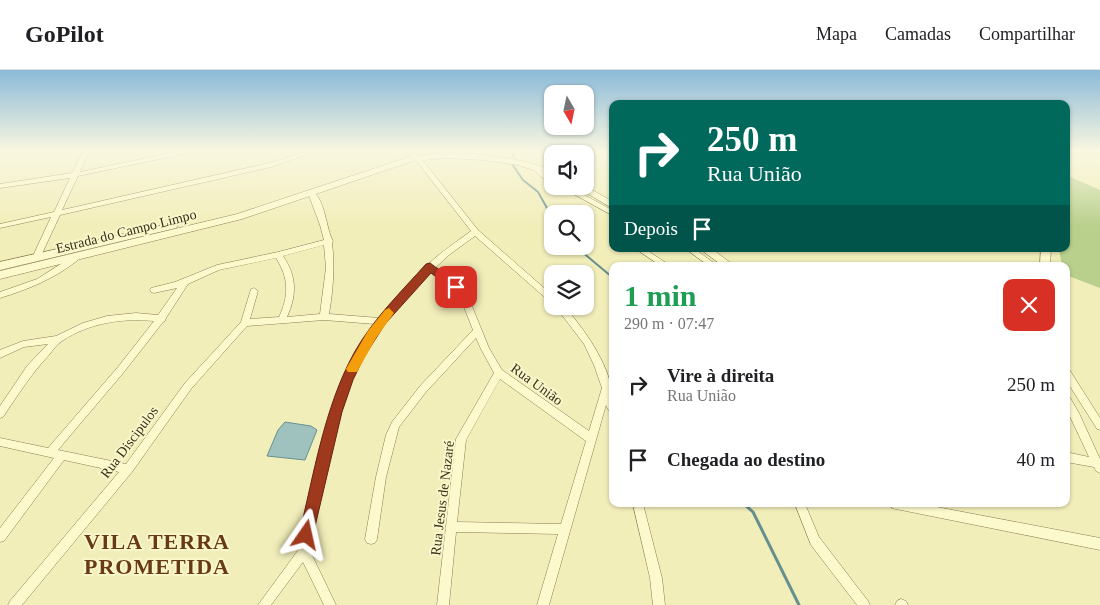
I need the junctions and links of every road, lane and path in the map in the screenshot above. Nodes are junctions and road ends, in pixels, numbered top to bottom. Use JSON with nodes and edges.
{"nodes":[{"id":1,"x":67,"y":176,"type":"edge"},
{"id":2,"x":74,"y":176,"type":"edge"},
{"id":3,"x":221,"y":176,"type":"edge"},
{"id":4,"x":359,"y":176,"type":"edge"},
{"id":5,"x":431,"y":176,"type":"edge"},
{"id":6,"x":0,"y":186,"type":"edge"},
{"id":7,"x":312,"y":193,"type":"junction"},
{"id":8,"x":579,"y":195,"type":"edge"},
{"id":9,"x":594,"y":195,"type":"edge"},
{"id":10,"x":609,"y":204,"type":"edge"},
{"id":11,"x":258,"y":210,"type":"junction"},
{"id":12,"x":609,"y":211,"type":"edge"},
{"id":13,"x":57,"y":213,"type":"junction"},
{"id":14,"x":0,"y":226,"type":"edge"},
{"id":15,"x":474,"y":232,"type":"junction"},
{"id":16,"x":329,"y":241,"type":"junction"},
{"id":17,"x":645,"y":252,"type":"edge"},
{"id":18,"x":694,"y":252,"type":"edge"},
{"id":19,"x":709,"y":252,"type":"edge"},
{"id":20,"x":278,"y":255,"type":"junction"},
{"id":21,"x":36,"y":258,"type":"junction"},
{"id":22,"x":75,"y":258,"type":"junction"},
{"id":23,"x":661,"y":262,"type":"edge"},
{"id":24,"x":708,"y":262,"type":"edge"},
{"id":25,"x":724,"y":262,"type":"edge"},
{"id":26,"x":0,"y":266,"type":"edge"},
{"id":27,"x":430,"y":267,"type":"junction"},
{"id":28,"x":0,"y":275,"type":"edge"},
{"id":29,"x":186,"y":282,"type":"junction"},
{"id":30,"x":154,"y":290,"type":"dead end"},
{"id":31,"x":254,"y":291,"type":"dead end"},
{"id":32,"x":544,"y":292,"type":"edge"},
{"id":33,"x":0,"y":295,"type":"edge"},
{"id":34,"x":566,"y":315,"type":"edge"},
{"id":35,"x":324,"y":317,"type":"junction"},
{"id":36,"x":162,"y":319,"type":"junction"},
{"id":37,"x":280,"y":321,"type":"junction"},
{"id":38,"x":381,"y":321,"type":"junction"},
{"id":39,"x":245,"y":323,"type":"junction"},
{"id":40,"x":478,"y":330,"type":"junction"},
{"id":41,"x":58,"y":339,"type":"junction"},
{"id":42,"x":0,"y":354,"type":"edge"},
{"id":43,"x":499,"y":373,"type":"junction"},
{"id":44,"x":1070,"y":378,"type":"edge"},
{"id":45,"x":607,"y":386,"type":"junction"},
{"id":46,"x":609,"y":395,"type":"edge"},
{"id":47,"x":1070,"y":405,"type":"edge"},
{"id":48,"x":0,"y":414,"type":"edge"},
{"id":49,"x":1100,"y":426,"type":"edge"},
{"id":50,"x":592,"y":440,"type":"junction"},
{"id":51,"x":0,"y":442,"type":"edge"},
{"id":52,"x":50,"y":452,"type":"junction"},
{"id":53,"x":62,"y":455,"type":"junction"},
{"id":54,"x":1070,"y":458,"type":"edge"},
{"id":55,"x":1098,"y":466,"type":"edge"},
{"id":56,"x":128,"y":470,"type":"junction"},
{"id":57,"x":639,"y":507,"type":"edge"},
{"id":58,"x":801,"y":507,"type":"edge"},
{"id":59,"x":911,"y":507,"type":"edge"},
{"id":60,"x":452,"y":527,"type":"junction"},
{"id":61,"x":565,"y":529,"type":"junction"},
{"id":62,"x":0,"y":537,"type":"edge"},
{"id":63,"x":371,"y":539,"type":"dead end"},
{"id":64,"x":1100,"y":544,"type":"edge"},
{"id":65,"x":304,"y":551,"type":"junction"},
{"id":66,"x":14,"y":605,"type":"edge"},
{"id":67,"x":264,"y":605,"type":"edge"},
{"id":68,"x":330,"y":605,"type":"edge"},
{"id":69,"x":443,"y":605,"type":"edge"},
{"id":70,"x":542,"y":605,"type":"edge"},
{"id":71,"x":659,"y":605,"type":"edge"},
{"id":72,"x":864,"y":605,"type":"edge"}],
"edges":[{"from":1,"to":6,"type":"street"},
{"from":2,"to":13,"type":"street"},
{"from":3,"to":13,"type":"street"},
{"from":4,"to":7,"type":"street","name":"Estrada do Campo Limpo"},
{"from":5,"to":15,"type":"street"},
{"from":7,"to":11,"type":"street","name":"Estrada do Campo Limpo"},
{"from":7,"to":16,"type":"street"},
{"from":8,"to":12,"type":"street"},
{"from":9,"to":10,"type":"street"},
{"from":11,"to":21,"type":"street","name":"Estrada do Campo Limpo"},
{"from":11,"to":22,"type":"street","name":"Estrada do Campo Limpo"},
{"from":13,"to":14,"type":"street"},
{"from":13,"to":21,"type":"street"},
{"from":15,"to":27,"type":"street"},
{"from":15,"to":32,"type":"street"},
{"from":16,"to":20,"type":"street"},
{"from":16,"to":35,"type":"street"},
{"from":17,"to":23,"type":"street"},
{"from":18,"to":24,"type":"street"},
{"from":19,"to":25,"type":"street"},
{"from":20,"to":29,"type":"street"},
{"from":20,"to":37,"type":"street"},
{"from":21,"to":26,"type":"street","name":"Estrada do Campo Limpo"},
{"from":22,"to":28,"type":"street","name":"Estrada do Campo Limpo"},
{"from":22,"to":33,"type":"street"},
{"from":27,"to":38,"type":"street"},
{"from":27,"to":40,"type":"street","name":"Rua União"},
{"from":29,"to":30,"type":"street"},
{"from":29,"to":36,"type":"street"},
{"from":31,"to":39,"type":"street","name":"Rua Discipulos"},
{"from":34,"to":45,"type":"street"},
{"from":35,"to":37,"type":"street"},
{"from":35,"to":38,"type":"street"},
{"from":36,"to":41,"type":"street"},
{"from":36,"to":52,"type":"street"},
{"from":37,"to":39,"type":"street"},
{"from":38,"to":65,"type":"street"},
{"from":39,"to":56,"type":"street","name":"Rua Discipulos"},
{"from":40,"to":43,"type":"street","name":"Rua União"},
{"from":40,"to":63,"type":"street"},
{"from":41,"to":42,"type":"street"},
{"from":41,"to":48,"type":"street"},
{"from":43,"to":50,"type":"street","name":"Rua União"},
{"from":43,"to":60,"type":"street","name":"Rua Jesus de Nazaré"},
{"from":44,"to":49,"type":"street"},
{"from":45,"to":46,"type":"street"},
{"from":45,"to":50,"type":"street"},
{"from":47,"to":55,"type":"street"},
{"from":50,"to":61,"type":"street"},
{"from":51,"to":52,"type":"street"},
{"from":52,"to":53,"type":"street"},
{"from":53,"to":56,"type":"street"},
{"from":53,"to":62,"type":"street"},
{"from":54,"to":55,"type":"street"},
{"from":56,"to":66,"type":"street","name":"Rua Discipulos"},
{"from":57,"to":71,"type":"street"},
{"from":58,"to":72,"type":"street"},
{"from":59,"to":64,"type":"street"},
{"from":60,"to":61,"type":"street"},
{"from":60,"to":69,"type":"street","name":"Rua Jesus de Nazaré"},
{"from":61,"to":70,"type":"street"},
{"from":65,"to":67,"type":"street"},
{"from":65,"to":68,"type":"street"}]}
